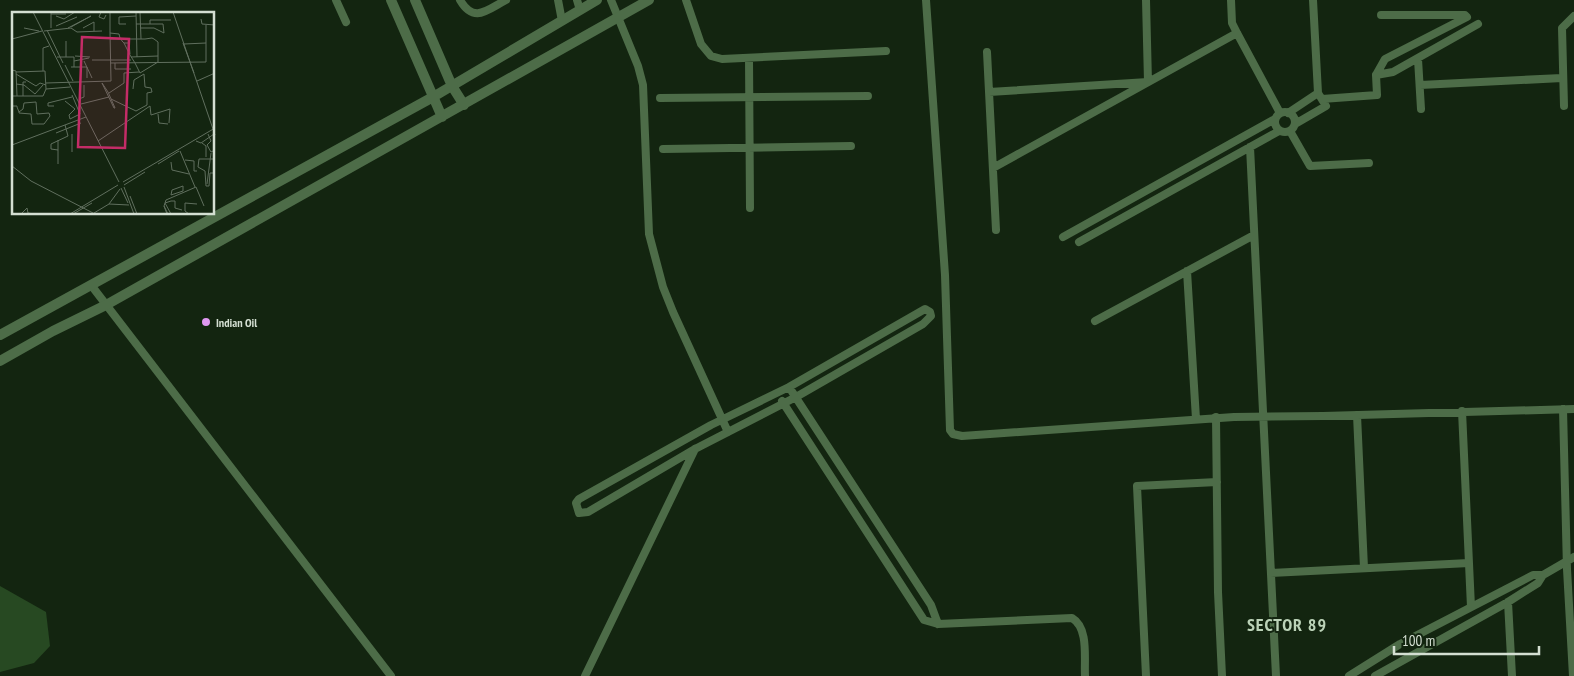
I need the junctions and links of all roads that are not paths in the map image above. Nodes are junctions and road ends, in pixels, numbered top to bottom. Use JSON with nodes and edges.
{"nodes":[{"id":1,"x":336,"y":0,"type":"edge"},
{"id":2,"x":391,"y":0,"type":"edge"},
{"id":3,"x":415,"y":0,"type":"edge"},
{"id":4,"x":460,"y":0,"type":"edge"},
{"id":5,"x":506,"y":0,"type":"edge"},
{"id":6,"x":558,"y":0,"type":"edge"},
{"id":7,"x":597,"y":0,"type":"edge"},
{"id":8,"x":611,"y":0,"type":"edge"},
{"id":9,"x":649,"y":0,"type":"edge"},
{"id":10,"x":686,"y":0,"type":"edge"},
{"id":11,"x":926,"y":0,"type":"edge"},
{"id":12,"x":1146,"y":0,"type":"edge"},
{"id":13,"x":1231,"y":0,"type":"edge"},
{"id":14,"x":1313,"y":0,"type":"edge"},
{"id":15,"x":579,"y":5,"type":"edge"},
{"id":16,"x":1382,"y":15,"type":"dead end"},
{"id":17,"x":1574,"y":16,"type":"edge"},
{"id":18,"x":619,"y":18,"type":"junction"},
{"id":19,"x":562,"y":21,"type":"junction"},
{"id":20,"x":346,"y":22,"type":"dead end"},
{"id":21,"x":1478,"y":24,"type":"dead end"},
{"id":22,"x":1237,"y":33,"type":"junction"},
{"id":23,"x":886,"y":51,"type":"dead end"},
{"id":24,"x":987,"y":52,"type":"dead end"},
{"id":25,"x":749,"y":58,"type":"junction"},
{"id":26,"x":1418,"y":59,"type":"junction"},
{"id":27,"x":1376,"y":75,"type":"junction"},
{"id":28,"x":1562,"y":78,"type":"junction"},
{"id":29,"x":1148,"y":82,"type":"junction"},
{"id":30,"x":1420,"y":85,"type":"junction"},
{"id":31,"x":452,"y":86,"type":"junction"},
{"id":32,"x":989,"y":92,"type":"junction"},
{"id":33,"x":749,"y":96,"type":"junction"},
{"id":34,"x":868,"y":96,"type":"dead end"},
{"id":35,"x":1320,"y":96,"type":"junction"},
{"id":36,"x":434,"y":97,"type":"junction"},
{"id":37,"x":660,"y":98,"type":"dead end"},
{"id":38,"x":464,"y":105,"type":"junction"},
{"id":39,"x":1564,"y":106,"type":"dead end"},
{"id":40,"x":1421,"y":110,"type":"dead end"},
{"id":41,"x":1281,"y":115,"type":"junction"},
{"id":42,"x":442,"y":117,"type":"junction"},
{"id":43,"x":1292,"y":127,"type":"junction"},
{"id":44,"x":1279,"y":131,"type":"junction"},
{"id":45,"x":851,"y":146,"type":"dead end"},
{"id":46,"x":750,"y":147,"type":"junction"},
{"id":47,"x":1250,"y":147,"type":"junction"},
{"id":48,"x":663,"y":149,"type":"dead end"},
{"id":49,"x":1369,"y":163,"type":"dead end"},
{"id":50,"x":993,"y":168,"type":"junction"},
{"id":51,"x":750,"y":208,"type":"dead end"},
{"id":52,"x":996,"y":230,"type":"dead end"},
{"id":53,"x":1254,"y":235,"type":"junction"},
{"id":54,"x":1063,"y":237,"type":"dead end"},
{"id":55,"x":1079,"y":242,"type":"dead end"},
{"id":56,"x":1187,"y":271,"type":"junction"},
{"id":57,"x":93,"y":284,"type":"junction"},
{"id":58,"x":108,"y":304,"type":"junction"},
{"id":59,"x":1095,"y":321,"type":"dead end"},
{"id":60,"x":0,"y":335,"type":"edge"},
{"id":61,"x":0,"y":362,"type":"edge"},
{"id":62,"x":789,"y":387,"type":"junction"},
{"id":63,"x":776,"y":393,"type":"junction"},
{"id":64,"x":796,"y":398,"type":"junction"},
{"id":65,"x":783,"y":404,"type":"junction"},
{"id":66,"x":1563,"y":409,"type":"junction"},
{"id":67,"x":1574,"y":409,"type":"edge"},
{"id":68,"x":1462,"y":411,"type":"junction"},
{"id":69,"x":1357,"y":415,"type":"junction"},
{"id":70,"x":1263,"y":416,"type":"junction"},
{"id":71,"x":1216,"y":417,"type":"junction"},
{"id":72,"x":723,"y":419,"type":"junction"},
{"id":73,"x":1196,"y":419,"type":"junction"},
{"id":74,"x":728,"y":432,"type":"junction"},
{"id":75,"x":695,"y":449,"type":"junction"},
{"id":76,"x":1217,"y":482,"type":"junction"},
{"id":77,"x":1571,"y":559,"type":"edge"},
{"id":78,"x":1469,"y":563,"type":"junction"},
{"id":79,"x":1364,"y":568,"type":"junction"},
{"id":80,"x":1271,"y":573,"type":"junction"},
{"id":81,"x":1543,"y":575,"type":"junction"},
{"id":82,"x":1508,"y":602,"type":"junction"},
{"id":83,"x":1471,"y":608,"type":"junction"},
{"id":84,"x":938,"y":624,"type":"junction"},
{"id":85,"x":391,"y":676,"type":"edge"},
{"id":86,"x":585,"y":676,"type":"edge"},
{"id":87,"x":1085,"y":676,"type":"edge"},
{"id":88,"x":1146,"y":676,"type":"edge"},
{"id":89,"x":1222,"y":676,"type":"edge"},
{"id":90,"x":1276,"y":676,"type":"edge"},
{"id":91,"x":1349,"y":676,"type":"edge"},
{"id":92,"x":1375,"y":676,"type":"edge"},
{"id":93,"x":1512,"y":676,"type":"edge"},
{"id":94,"x":1574,"y":676,"type":"edge"}],
"edges":[{"from":1,"to":20,"type":"street"},
{"from":2,"to":36,"type":"street"},
{"from":3,"to":31,"type":"street"},
{"from":4,"to":5,"type":"street"},
{"from":6,"to":19,"type":"street"},
{"from":7,"to":15,"type":"street"},
{"from":8,"to":18,"type":"street"},
{"from":9,"to":18,"type":"street"},
{"from":10,"to":25,"type":"street"},
{"from":11,"to":73,"type":"street"},
{"from":12,"to":29,"type":"street"},
{"from":13,"to":22,"type":"street"},
{"from":14,"to":35,"type":"street"},
{"from":15,"to":19,"type":"street"},
{"from":16,"to":27,"type":"street"},
{"from":17,"to":28,"type":"street"},
{"from":18,"to":38,"type":"street"},
{"from":18,"to":72,"type":"street"},
{"from":19,"to":31,"type":"street"},
{"from":21,"to":26,"type":"street"},
{"from":22,"to":29,"type":"street"},
{"from":22,"to":41,"type":"street"},
{"from":23,"to":25,"type":"street"},
{"from":24,"to":32,"type":"street"},
{"from":25,"to":33,"type":"street"},
{"from":26,"to":27,"type":"street"},
{"from":26,"to":30,"type":"street"},
{"from":27,"to":35,"type":"street"},
{"from":28,"to":30,"type":"street"},
{"from":28,"to":39,"type":"street"},
{"from":29,"to":32,"type":"street"},
{"from":29,"to":50,"type":"street"},
{"from":30,"to":40,"type":"street"},
{"from":31,"to":36,"type":"street"},
{"from":31,"to":38,"type":"street"},
{"from":32,"to":50,"type":"street"},
{"from":33,"to":34,"type":"street"},
{"from":33,"to":37,"type":"street"},
{"from":33,"to":46,"type":"street"},
{"from":35,"to":41,"type":"street"},
{"from":35,"to":43,"type":"street"},
{"from":36,"to":42,"type":"street"},
{"from":36,"to":57,"type":"street"},
{"from":38,"to":42,"type":"street"},
{"from":41,"to":43,"type":"street"},
{"from":41,"to":44,"type":"street"},
{"from":41,"to":54,"type":"street"},
{"from":42,"to":58,"type":"street"},
{"from":43,"to":44,"type":"street"},
{"from":43,"to":49,"type":"street"},
{"from":44,"to":47,"type":"street"},
{"from":45,"to":46,"type":"street"},
{"from":46,"to":48,"type":"street"},
{"from":46,"to":51,"type":"street"},
{"from":47,"to":53,"type":"street"},
{"from":47,"to":55,"type":"street"},
{"from":50,"to":52,"type":"street"},
{"from":53,"to":56,"type":"street"},
{"from":53,"to":70,"type":"street"},
{"from":56,"to":59,"type":"street"},
{"from":56,"to":73,"type":"street"},
{"from":57,"to":58,"type":"street"},
{"from":57,"to":60,"type":"street"},
{"from":58,"to":61,"type":"street"},
{"from":58,"to":85,"type":"street"},
{"from":62,"to":63,"type":"street"},
{"from":62,"to":64,"type":"street"},
{"from":62,"to":64,"type":"street"},
{"from":63,"to":65,"type":"street"},
{"from":63,"to":72,"type":"street"},
{"from":64,"to":65,"type":"street"},
{"from":64,"to":84,"type":"street"},
{"from":65,"to":74,"type":"street"},
{"from":65,"to":84,"type":"street"},
{"from":66,"to":67,"type":"street"},
{"from":66,"to":68,"type":"street"},
{"from":66,"to":77,"type":"street"},
{"from":68,"to":69,"type":"street"},
{"from":68,"to":78,"type":"street"},
{"from":69,"to":70,"type":"street"},
{"from":69,"to":79,"type":"street"},
{"from":70,"to":71,"type":"street"},
{"from":70,"to":80,"type":"street"},
{"from":71,"to":73,"type":"street"},
{"from":71,"to":76,"type":"street"},
{"from":72,"to":74,"type":"street"},
{"from":72,"to":75,"type":"street"},
{"from":74,"to":75,"type":"street"},
{"from":75,"to":86,"type":"street"},
{"from":76,"to":88,"type":"street"},
{"from":76,"to":89,"type":"street"},
{"from":77,"to":81,"type":"street"},
{"from":77,"to":94,"type":"street"},
{"from":78,"to":79,"type":"street"},
{"from":78,"to":83,"type":"street"},
{"from":79,"to":80,"type":"street"},
{"from":80,"to":90,"type":"street"},
{"from":81,"to":82,"type":"street"},
{"from":81,"to":83,"type":"street"},
{"from":82,"to":92,"type":"street"},
{"from":82,"to":93,"type":"street"},
{"from":83,"to":91,"type":"street"},
{"from":84,"to":87,"type":"street"}]}
